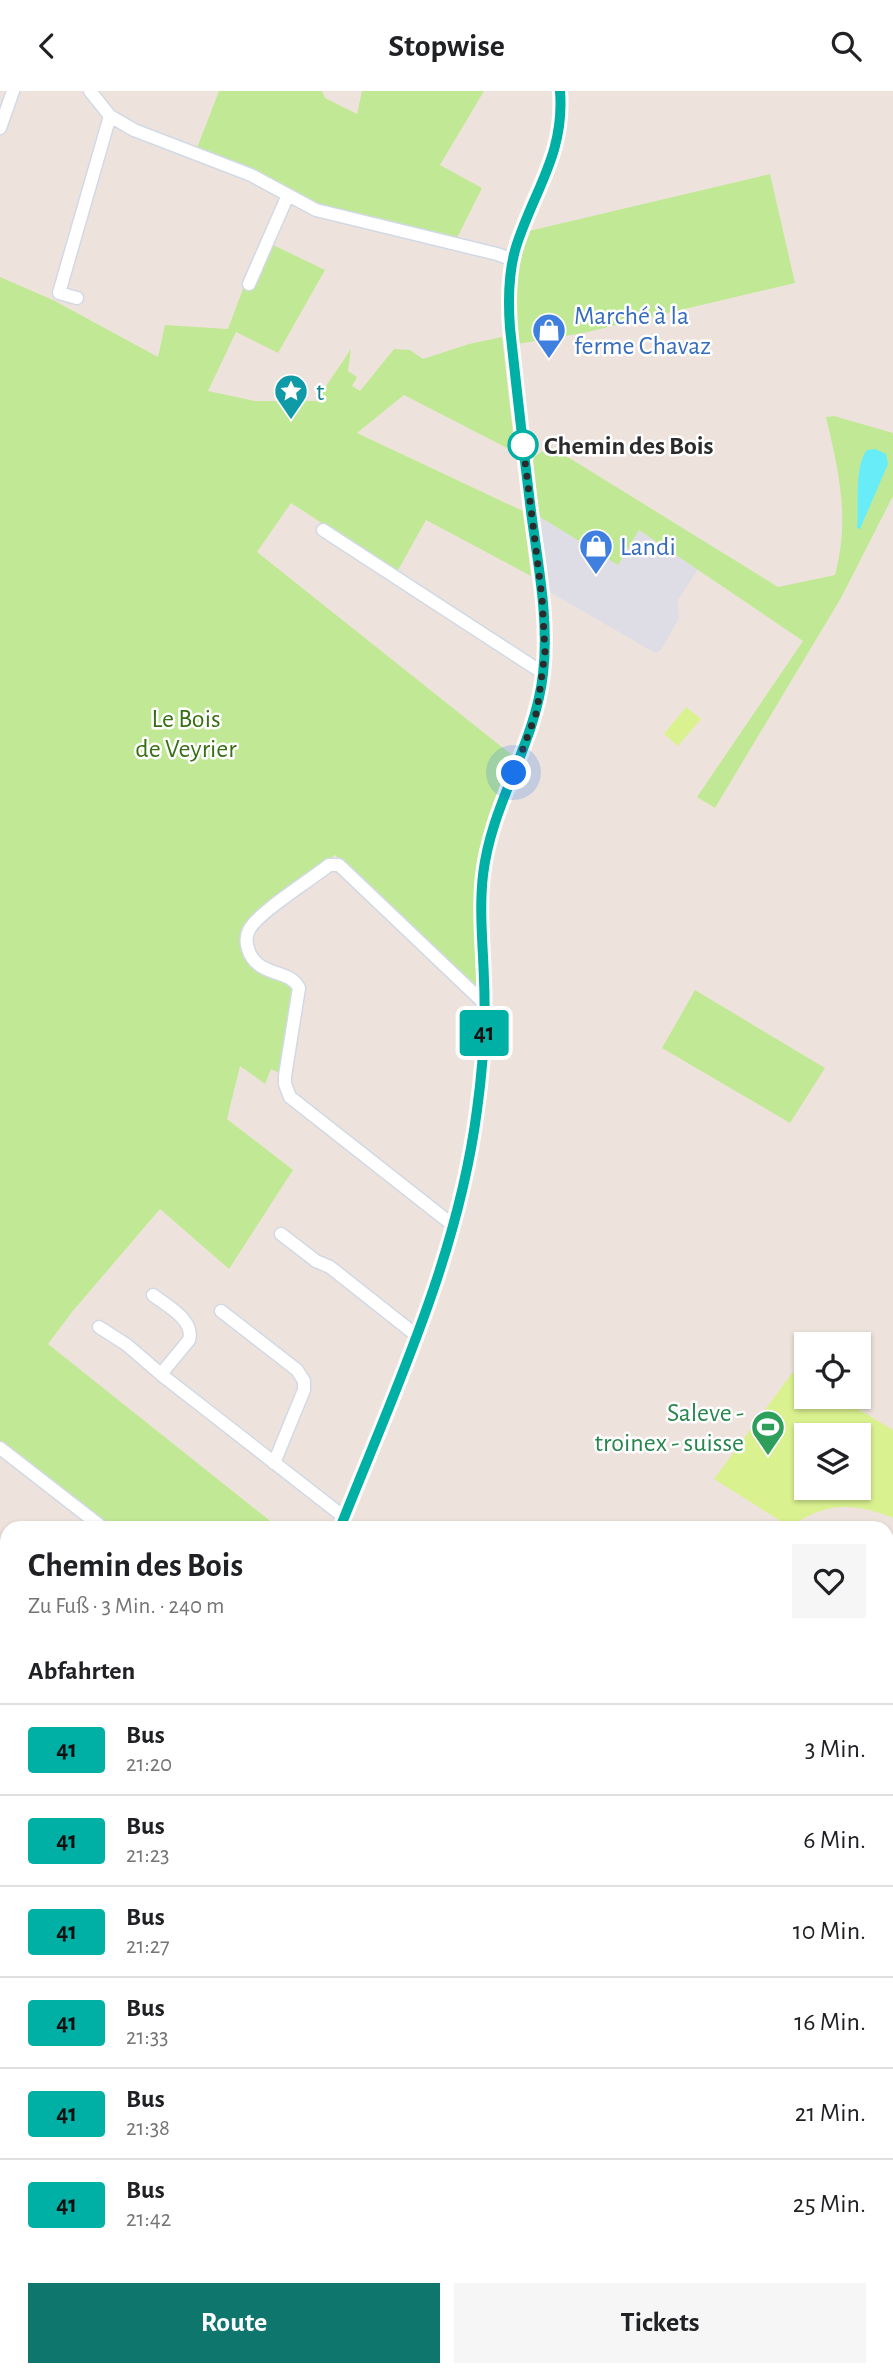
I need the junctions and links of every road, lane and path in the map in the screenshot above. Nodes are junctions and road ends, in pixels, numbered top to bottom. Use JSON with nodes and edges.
{"nodes":[{"id":1,"x":13,"y":91,"type":"edge"},
{"id":2,"x":90,"y":91,"type":"edge"},
{"id":3,"x":560,"y":91,"type":"edge"},
{"id":4,"x":110,"y":116,"type":"junction"},
{"id":5,"x":0,"y":128,"type":"edge"},
{"id":6,"x":288,"y":195,"type":"junction"},
{"id":7,"x":513,"y":260,"type":"junction"},
{"id":8,"x":249,"y":284,"type":"dead end"},
{"id":9,"x":77,"y":298,"type":"dead end"},
{"id":10,"x":323,"y":530,"type":"dead end"},
{"id":11,"x":543,"y":673,"type":"junction"},
{"id":12,"x":485,"y":1004,"type":"junction"},
{"id":13,"x":454,"y":1226,"type":"junction"},
{"id":14,"x":281,"y":1234,"type":"dead end"},
{"id":15,"x":153,"y":1295,"type":"dead end"},
{"id":16,"x":221,"y":1311,"type":"dead end"},
{"id":17,"x":99,"y":1327,"type":"dead end"},
{"id":18,"x":416,"y":1335,"type":"junction"},
{"id":19,"x":160,"y":1374,"type":"junction"},
{"id":20,"x":0,"y":1448,"type":"edge"},
{"id":21,"x":274,"y":1463,"type":"junction"},
{"id":22,"x":94,"y":1521,"type":"edge"},
{"id":23,"x":340,"y":1521,"type":"edge"},
{"id":24,"x":343,"y":1521,"type":"edge"}],
"edges":[{"from":1,"to":5,"type":"street"},
{"from":2,"to":4,"type":"street"},
{"from":3,"to":7,"type":"street"},
{"from":4,"to":6,"type":"street"},
{"from":4,"to":9,"type":"street"},
{"from":6,"to":7,"type":"street"},
{"from":6,"to":8,"type":"street"},
{"from":7,"to":11,"type":"street"},
{"from":10,"to":11,"type":"street"},
{"from":11,"to":12,"type":"street"},
{"from":12,"to":13,"type":"street"},
{"from":12,"to":13,"type":"street"},
{"from":13,"to":18,"type":"street"},
{"from":14,"to":18,"type":"street"},
{"from":15,"to":19,"type":"street"},
{"from":16,"to":21,"type":"street"},
{"from":17,"to":19,"type":"street"},
{"from":18,"to":24,"type":"street"},
{"from":19,"to":21,"type":"street"},
{"from":20,"to":22,"type":"street"},
{"from":21,"to":23,"type":"street"}]}
